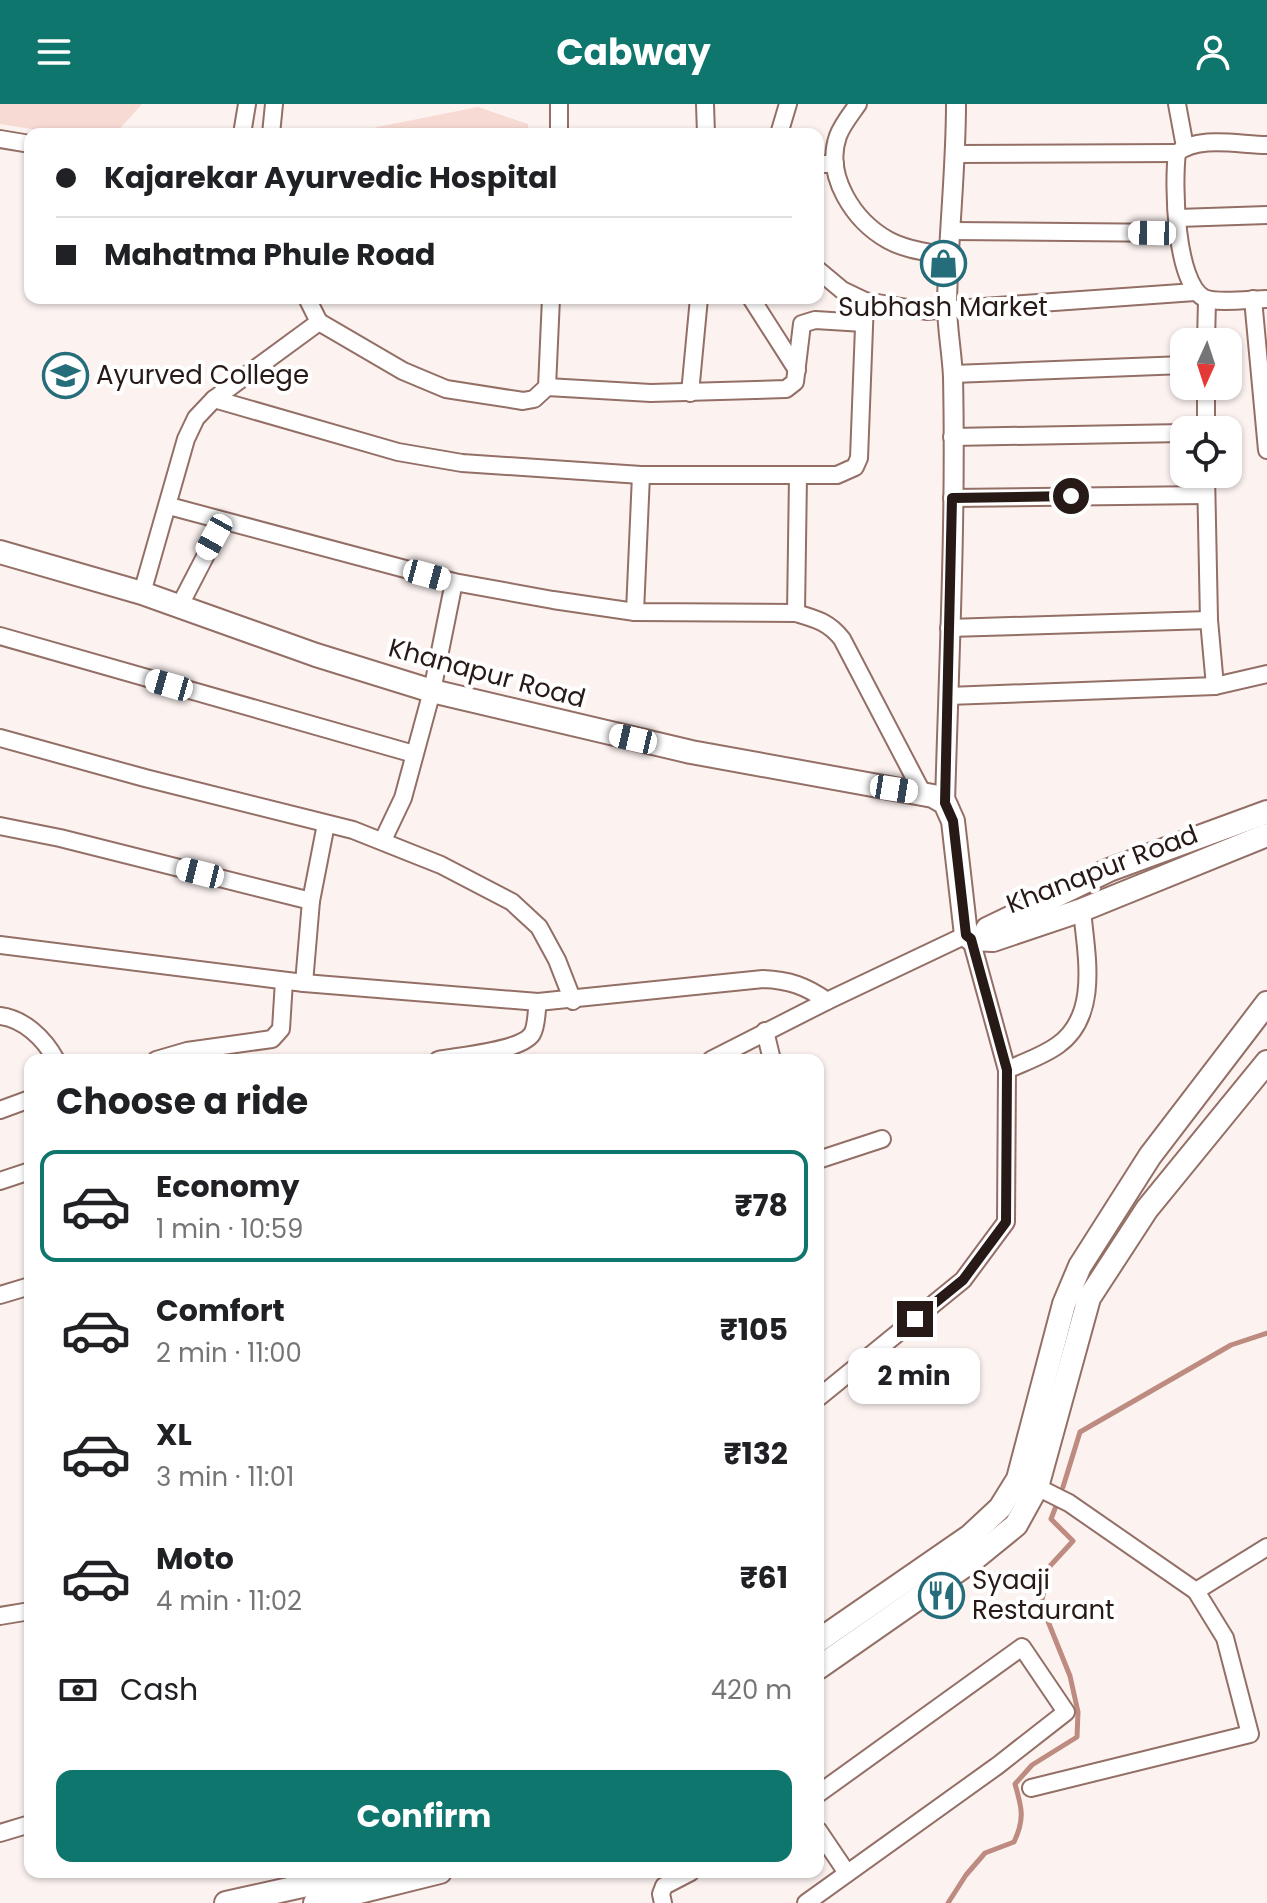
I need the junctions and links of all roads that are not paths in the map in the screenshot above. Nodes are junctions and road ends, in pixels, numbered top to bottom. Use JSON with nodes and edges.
{"nodes":[{"id":1,"x":247,"y":104,"type":"edge"},
{"id":2,"x":274,"y":104,"type":"edge"},
{"id":3,"x":559,"y":104,"type":"edge"},
{"id":4,"x":705,"y":104,"type":"edge"},
{"id":5,"x":788,"y":104,"type":"edge"},
{"id":6,"x":858,"y":104,"type":"edge"},
{"id":7,"x":956,"y":104,"type":"edge"},
{"id":8,"x":1177,"y":104,"type":"edge"},
{"id":9,"x":243,"y":128,"type":"edge"},
{"id":10,"x":272,"y":128,"type":"edge"},
{"id":11,"x":559,"y":128,"type":"edge"},
{"id":12,"x":706,"y":128,"type":"edge"},
{"id":13,"x":781,"y":128,"type":"edge"},
{"id":14,"x":0,"y":139,"type":"edge"},
{"id":15,"x":24,"y":143,"type":"edge"},
{"id":16,"x":1267,"y":145,"type":"edge"},
{"id":17,"x":1181,"y":150,"type":"junction"},
{"id":18,"x":956,"y":154,"type":"junction"},
{"id":19,"x":826,"y":164,"type":"edge"},
{"id":20,"x":1267,"y":215,"type":"edge"},
{"id":21,"x":1178,"y":226,"type":"junction"},
{"id":22,"x":950,"y":231,"type":"junction"},
{"id":23,"x":948,"y":256,"type":"junction"},
{"id":24,"x":824,"y":275,"type":"edge"},
{"id":25,"x":1201,"y":296,"type":"junction"},
{"id":26,"x":1260,"y":299,"type":"edge"},
{"id":27,"x":865,"y":301,"type":"junction"},
{"id":28,"x":310,"y":304,"type":"edge"},
{"id":29,"x":551,"y":304,"type":"edge"},
{"id":30,"x":698,"y":304,"type":"edge"},
{"id":31,"x":755,"y":304,"type":"edge"},
{"id":32,"x":947,"y":310,"type":"junction"},
{"id":33,"x":319,"y":322,"type":"junction"},
{"id":34,"x":864,"y":323,"type":"junction"},
{"id":35,"x":1204,"y":328,"type":"edge"},
{"id":36,"x":1170,"y":366,"type":"edge"},
{"id":37,"x":797,"y":370,"type":"junction"},
{"id":38,"x":953,"y":374,"type":"junction"},
{"id":39,"x":547,"y":387,"type":"junction"},
{"id":40,"x":690,"y":393,"type":"junction"},
{"id":41,"x":214,"y":399,"type":"junction"},
{"id":42,"x":1170,"y":433,"type":"edge"},
{"id":43,"x":952,"y":437,"type":"junction"},
{"id":44,"x":1267,"y":450,"type":"edge"},
{"id":45,"x":641,"y":475,"type":"junction"},
{"id":46,"x":798,"y":476,"type":"junction"},
{"id":47,"x":1206,"y":488,"type":"edge"},
{"id":48,"x":1206,"y":495,"type":"junction"},
{"id":49,"x":952,"y":498,"type":"junction"},
{"id":50,"x":169,"y":506,"type":"junction"},
{"id":51,"x":223,"y":522,"type":"junction"},
{"id":52,"x":0,"y":552,"type":"edge"},
{"id":53,"x":454,"y":582,"type":"junction"},
{"id":54,"x":142,"y":593,"type":"junction"},
{"id":55,"x":179,"y":607,"type":"junction"},
{"id":56,"x":635,"y":612,"type":"junction"},
{"id":57,"x":796,"y":613,"type":"junction"},
{"id":58,"x":1209,"y":620,"type":"junction"},
{"id":59,"x":949,"y":628,"type":"junction"},
{"id":60,"x":0,"y":636,"type":"edge"},
{"id":61,"x":1267,"y":674,"type":"edge"},
{"id":62,"x":1215,"y":686,"type":"junction"},
{"id":63,"x":432,"y":691,"type":"junction"},
{"id":64,"x":948,"y":696,"type":"junction"},
{"id":65,"x":0,"y":738,"type":"edge"},
{"id":66,"x":414,"y":754,"type":"junction"},
{"id":67,"x":923,"y":794,"type":"junction"},
{"id":68,"x":945,"y":803,"type":"junction"},
{"id":69,"x":1267,"y":812,"type":"edge"},
{"id":70,"x":326,"y":824,"type":"junction"},
{"id":71,"x":0,"y":826,"type":"edge"},
{"id":72,"x":1267,"y":835,"type":"edge"},
{"id":73,"x":383,"y":840,"type":"junction"},
{"id":74,"x":311,"y":901,"type":"junction"},
{"id":75,"x":1082,"y":910,"type":"junction"},
{"id":76,"x":973,"y":937,"type":"junction"},
{"id":77,"x":0,"y":945,"type":"edge"},
{"id":78,"x":284,"y":981,"type":"junction"},
{"id":79,"x":304,"y":983,"type":"junction"},
{"id":80,"x":573,"y":1001,"type":"junction"},
{"id":81,"x":827,"y":1001,"type":"junction"},
{"id":82,"x":538,"y":1002,"type":"junction"},
{"id":83,"x":1267,"y":1003,"type":"edge"},
{"id":84,"x":0,"y":1016,"type":"edge"},
{"id":85,"x":765,"y":1031,"type":"junction"},
{"id":86,"x":51,"y":1054,"type":"edge"},
{"id":87,"x":177,"y":1054,"type":"edge"},
{"id":88,"x":471,"y":1054,"type":"edge"},
{"id":89,"x":722,"y":1054,"type":"edge"},
{"id":90,"x":771,"y":1054,"type":"edge"},
{"id":91,"x":1267,"y":1062,"type":"edge"},
{"id":92,"x":1007,"y":1070,"type":"junction"},
{"id":93,"x":24,"y":1101,"type":"edge"},
{"id":94,"x":0,"y":1110,"type":"edge"},
{"id":95,"x":882,"y":1139,"type":"dead end"},
{"id":96,"x":824,"y":1158,"type":"edge"},
{"id":97,"x":24,"y":1173,"type":"edge"},
{"id":98,"x":0,"y":1181,"type":"edge"},
{"id":99,"x":24,"y":1288,"type":"edge"},
{"id":100,"x":0,"y":1295,"type":"edge"},
{"id":101,"x":824,"y":1393,"type":"edge"},
{"id":102,"x":1037,"y":1487,"type":"junction"},
{"id":103,"x":1267,"y":1547,"type":"edge"},
{"id":104,"x":1196,"y":1591,"type":"junction"},
{"id":105,"x":24,"y":1612,"type":"edge"},
{"id":106,"x":0,"y":1616,"type":"edge"},
{"id":107,"x":824,"y":1637,"type":"edge"},
{"id":108,"x":824,"y":1664,"type":"edge"},
{"id":109,"x":1031,"y":1788,"type":"dead end"},
{"id":110,"x":824,"y":1790,"type":"edge"},
{"id":111,"x":24,"y":1826,"type":"edge"},
{"id":112,"x":0,"y":1833,"type":"edge"},
{"id":113,"x":824,"y":1839,"type":"edge"},
{"id":114,"x":847,"y":1873,"type":"junction"},
{"id":115,"x":338,"y":1878,"type":"edge"},
{"id":116,"x":416,"y":1878,"type":"edge"},
{"id":117,"x":679,"y":1878,"type":"edge"},
{"id":118,"x":226,"y":1903,"type":"edge"},
{"id":119,"x":315,"y":1903,"type":"edge"},
{"id":120,"x":663,"y":1903,"type":"edge"},
{"id":121,"x":806,"y":1903,"type":"edge"}],
"edges":[{"from":1,"to":9,"type":"street"},
{"from":2,"to":10,"type":"street"},
{"from":3,"to":11,"type":"street"},
{"from":4,"to":12,"type":"street"},
{"from":5,"to":13,"type":"street"},
{"from":6,"to":19,"type":"street"},
{"from":7,"to":18,"type":"street"},
{"from":8,"to":17,"type":"street"},
{"from":14,"to":15,"type":"street"},
{"from":16,"to":17,"type":"street"},
{"from":17,"to":18,"type":"street"},
{"from":17,"to":21,"type":"street"},
{"from":18,"to":22,"type":"street"},
{"from":19,"to":23,"type":"street"},
{"from":20,"to":21,"type":"street"},
{"from":21,"to":22,"type":"street"},
{"from":21,"to":25,"type":"street"},
{"from":22,"to":23,"type":"street"},
{"from":23,"to":32,"type":"street"},
{"from":24,"to":27,"type":"street"},
{"from":25,"to":26,"type":"street"},
{"from":25,"to":32,"type":"street"},
{"from":25,"to":35,"type":"street"},
{"from":26,"to":44,"type":"street"},
{"from":27,"to":32,"type":"street"},
{"from":27,"to":34,"type":"street"},
{"from":28,"to":33,"type":"street"},
{"from":29,"to":39,"type":"street"},
{"from":30,"to":40,"type":"street"},
{"from":31,"to":37,"type":"street"},
{"from":32,"to":38,"type":"street"},
{"from":33,"to":39,"type":"street"},
{"from":33,"to":41,"type":"street"},
{"from":34,"to":37,"type":"street"},
{"from":34,"to":46,"type":"street"},
{"from":36,"to":38,"type":"street"},
{"from":37,"to":40,"type":"street"},
{"from":38,"to":43,"type":"street"},
{"from":39,"to":40,"type":"street"},
{"from":41,"to":45,"type":"street"},
{"from":41,"to":50,"type":"street"},
{"from":42,"to":43,"type":"street"},
{"from":43,"to":49,"type":"street"},
{"from":45,"to":46,"type":"street"},
{"from":45,"to":56,"type":"street"},
{"from":46,"to":57,"type":"street"},
{"from":47,"to":48,"type":"street"},
{"from":48,"to":49,"type":"street"},
{"from":48,"to":58,"type":"street"},
{"from":49,"to":59,"type":"street"},
{"from":50,"to":51,"type":"street"},
{"from":50,"to":54,"type":"street"},
{"from":51,"to":53,"type":"street"},
{"from":51,"to":55,"type":"street"},
{"from":52,"to":54,"type":"main road","name":"Khanapur Road"},
{"from":53,"to":56,"type":"street"},
{"from":53,"to":63,"type":"street"},
{"from":54,"to":55,"type":"main road","name":"Khanapur Road"},
{"from":55,"to":63,"type":"main road","name":"Khanapur Road"},
{"from":56,"to":57,"type":"street"},
{"from":57,"to":67,"type":"street"},
{"from":58,"to":59,"type":"street"},
{"from":58,"to":62,"type":"street"},
{"from":59,"to":64,"type":"street"},
{"from":60,"to":66,"type":"street"},
{"from":61,"to":62,"type":"street"},
{"from":62,"to":64,"type":"street"},
{"from":63,"to":66,"type":"street"},
{"from":63,"to":67,"type":"main road","name":"Khanapur Road"},
{"from":64,"to":68,"type":"street"},
{"from":65,"to":70,"type":"street"},
{"from":66,"to":73,"type":"street"},
{"from":67,"to":68,"type":"main road","name":"Khanapur Road"},
{"from":68,"to":76,"type":"main road"},
{"from":69,"to":76,"type":"main road"},
{"from":70,"to":73,"type":"street"},
{"from":70,"to":74,"type":"street"},
{"from":71,"to":74,"type":"street"},
{"from":72,"to":75,"type":"main road","name":"Khanapur Road"},
{"from":73,"to":80,"type":"street"},
{"from":74,"to":79,"type":"street"},
{"from":75,"to":76,"type":"main road","name":"Khanapur Road"},
{"from":75,"to":92,"type":"street"},
{"from":76,"to":81,"type":"street"},
{"from":76,"to":92,"type":"street"},
{"from":77,"to":78,"type":"street"},
{"from":78,"to":79,"type":"street"},
{"from":78,"to":87,"type":"street"},
{"from":79,"to":82,"type":"street"},
{"from":80,"to":81,"type":"street"},
{"from":80,"to":82,"type":"street"},
{"from":81,"to":85,"type":"street"},
{"from":82,"to":88,"type":"street"},
{"from":83,"to":107,"type":"main road"},
{"from":84,"to":86,"type":"street"},
{"from":85,"to":89,"type":"street"},
{"from":85,"to":90,"type":"street"},
{"from":91,"to":102,"type":"main road"},
{"from":92,"to":101,"type":"street"},
{"from":93,"to":94,"type":"street"},
{"from":95,"to":96,"type":"street"},
{"from":97,"to":98,"type":"street"},
{"from":99,"to":100,"type":"street"},
{"from":102,"to":104,"type":"street"},
{"from":102,"to":108,"type":"main road"},
{"from":103,"to":104,"type":"street"},
{"from":104,"to":109,"type":"street"},
{"from":105,"to":106,"type":"street"},
{"from":110,"to":114,"type":"street"},
{"from":111,"to":112,"type":"street"},
{"from":113,"to":114,"type":"street"},
{"from":114,"to":121,"type":"street"},
{"from":115,"to":118,"type":"main road"},
{"from":116,"to":119,"type":"main road"},
{"from":117,"to":120,"type":"street"}]}
